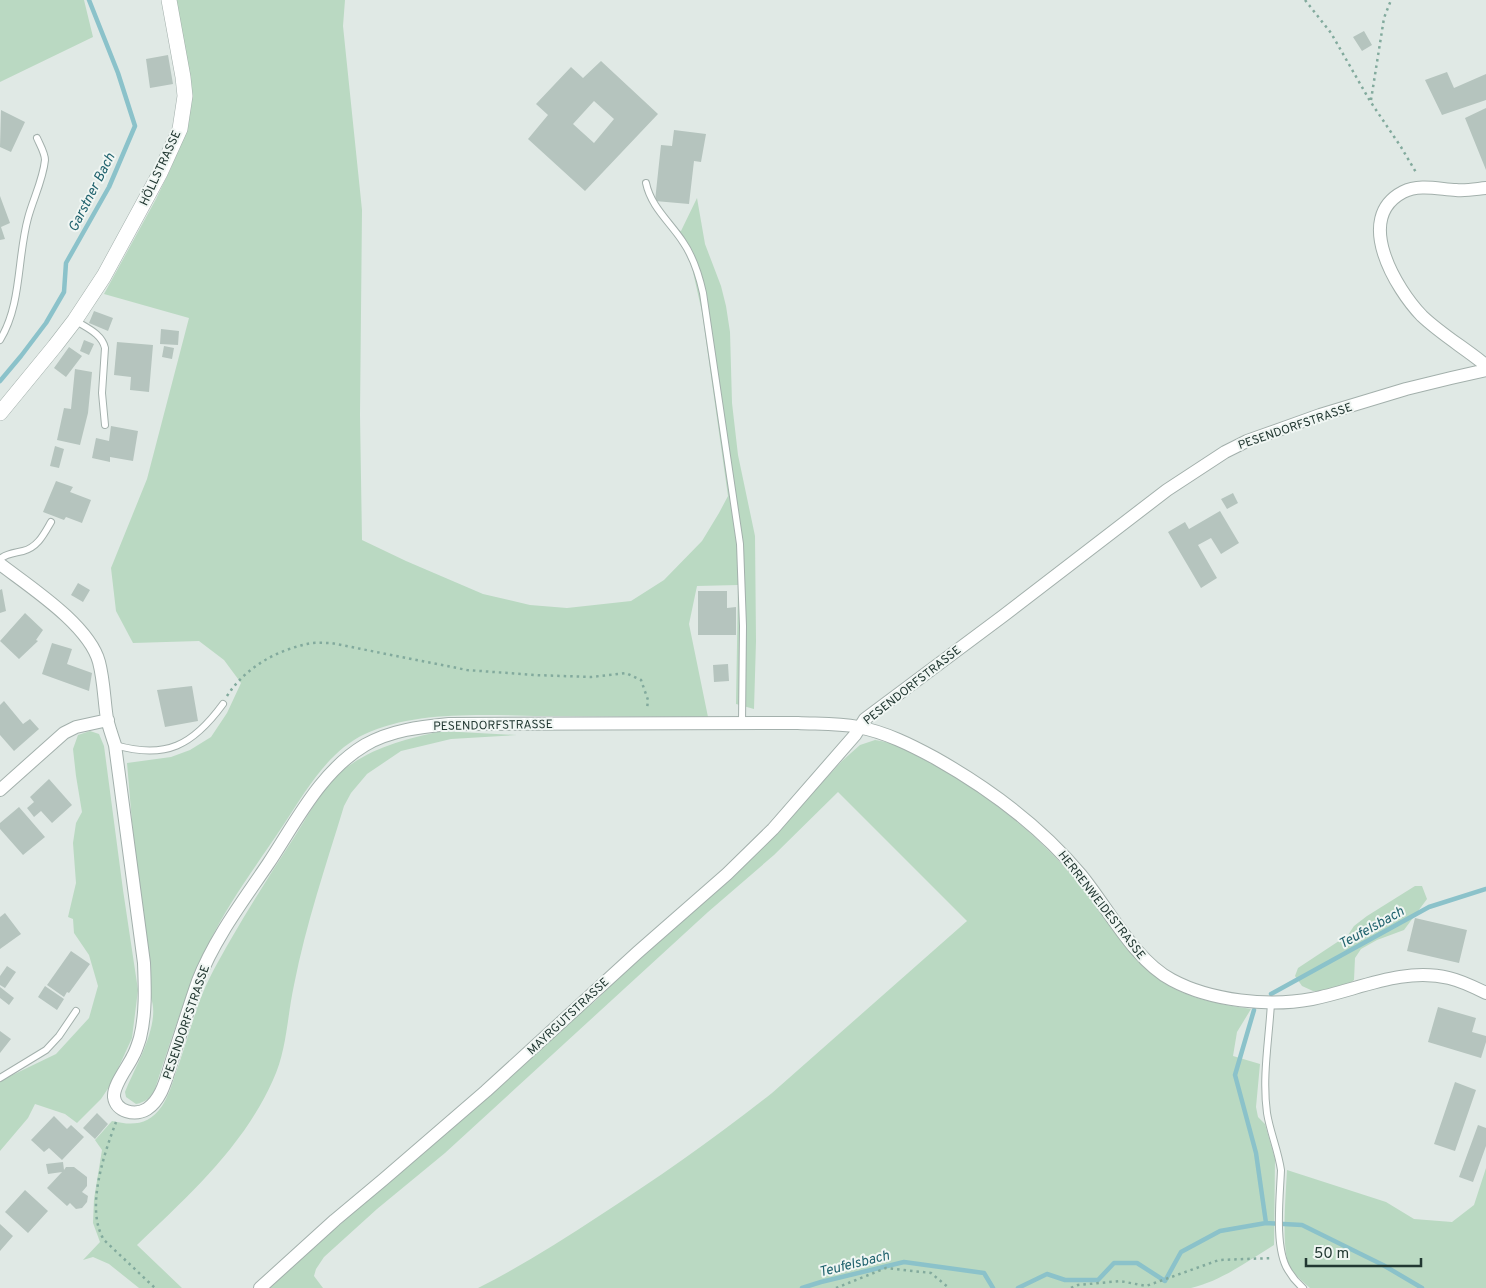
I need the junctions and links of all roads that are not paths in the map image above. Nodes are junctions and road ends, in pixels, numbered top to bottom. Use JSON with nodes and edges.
{"nodes":[{"id":1,"x":169,"y":0,"type":"edge"},
{"id":2,"x":37,"y":138,"type":"dead end"},
{"id":3,"x":646,"y":183,"type":"dead end"},
{"id":4,"x":1486,"y":188,"type":"edge"},
{"id":5,"x":75,"y":320,"type":"junction"},
{"id":6,"x":0,"y":340,"type":"edge"},
{"id":7,"x":1485,"y":370,"type":"edge"},
{"id":8,"x":0,"y":413,"type":"edge"},
{"id":9,"x":105,"y":426,"type":"dead end"},
{"id":10,"x":51,"y":522,"type":"dead end"},
{"id":11,"x":0,"y":559,"type":"edge"},
{"id":12,"x":0,"y":564,"type":"edge"},
{"id":13,"x":222,"y":704,"type":"road end"},
{"id":14,"x":108,"y":720,"type":"junction"},
{"id":15,"x":742,"y":723,"type":"junction"},
{"id":16,"x":859,"y":727,"type":"junction"},
{"id":17,"x":115,"y":745,"type":"junction"},
{"id":18,"x":0,"y":790,"type":"edge"},
{"id":19,"x":1486,"y":993,"type":"edge"},
{"id":20,"x":1271,"y":1003,"type":"junction"},
{"id":21,"x":76,"y":1012,"type":"dead end"},
{"id":22,"x":0,"y":1078,"type":"edge"},
{"id":23,"x":260,"y":1288,"type":"edge"},
{"id":24,"x":1303,"y":1288,"type":"edge"}],
"edges":[{"from":1,"to":5,"type":"street","name":"HÖLLSTRASSE"},
{"from":2,"to":6,"type":"lane"},
{"from":3,"to":15,"type":"lane"},
{"from":4,"to":7,"type":"street"},
{"from":5,"to":8,"type":"street","name":"HÖLLSTRASSE"},
{"from":5,"to":9,"type":"lane"},
{"from":7,"to":16,"type":"street","name":"PESENDORFSTRASSE"},
{"from":10,"to":11,"type":"lane"},
{"from":12,"to":14,"type":"street"},
{"from":13,"to":17,"type":"lane"},
{"from":14,"to":17,"type":"street"},
{"from":14,"to":18,"type":"street"},
{"from":15,"to":16,"type":"street","name":"PESENDORFSTRASSE"},
{"from":15,"to":17,"type":"street","name":"PESENDORFSTRASSE"},
{"from":16,"to":20,"type":"street","name":"HERRENWEIDESTRASSE"},
{"from":16,"to":23,"type":"street","name":"MAYRGUTSTRASSE"},
{"from":19,"to":20,"type":"street","name":"HERRENWEIDESTRASSE"},
{"from":20,"to":24,"type":"lane"},
{"from":21,"to":22,"type":"lane"}]}
